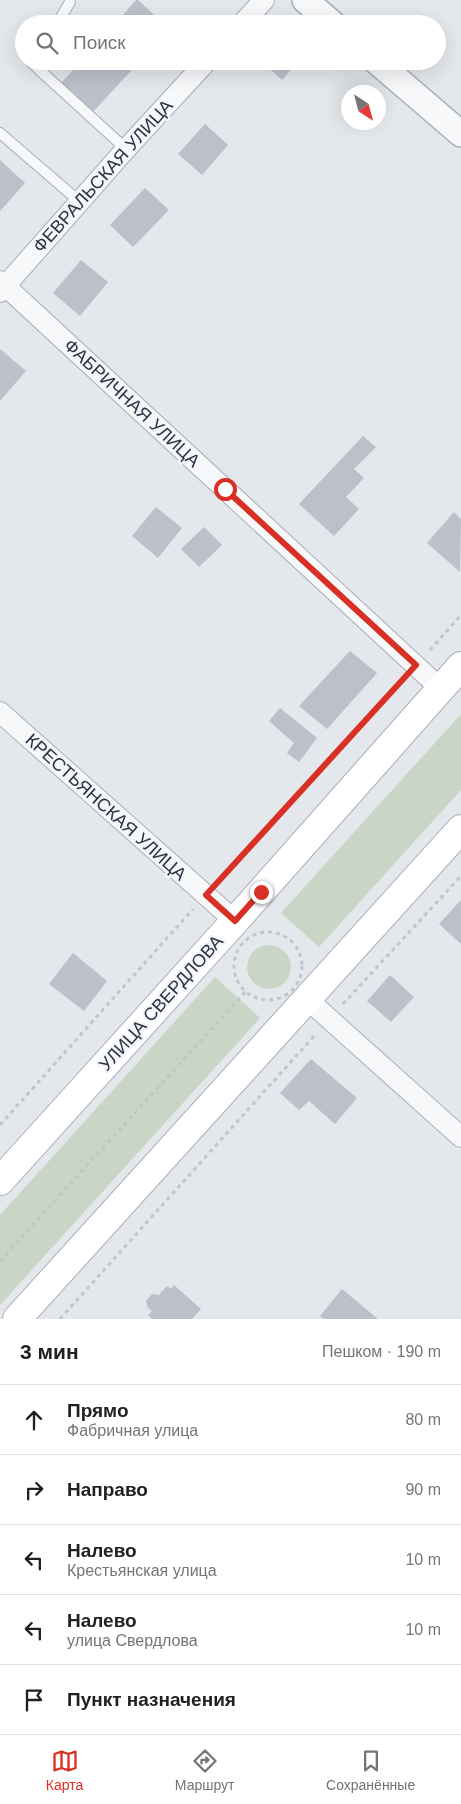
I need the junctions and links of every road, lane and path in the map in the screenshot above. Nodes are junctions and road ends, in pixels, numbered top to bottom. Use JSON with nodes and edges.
{"nodes":[{"id":1,"x":264,"y":0,"type":"edge"},
{"id":2,"x":305,"y":0,"type":"edge"},
{"id":3,"x":70,"y":2,"type":"dead end"},
{"id":4,"x":62,"y":15,"type":"edge"},
{"id":5,"x":250,"y":15,"type":"edge"},
{"id":6,"x":322,"y":15,"type":"edge"},
{"id":7,"x":40,"y":70,"type":"edge"},
{"id":8,"x":199,"y":70,"type":"edge"},
{"id":9,"x":386,"y":70,"type":"edge"},
{"id":10,"x":0,"y":133,"type":"edge"},
{"id":11,"x":461,"y":134,"type":"edge"},
{"id":12,"x":126,"y":149,"type":"junction"},
{"id":13,"x":80,"y":202,"type":"junction"},
{"id":14,"x":2,"y":286,"type":"edge"},
{"id":15,"x":461,"y":615,"type":"edge"},
{"id":16,"x":416,"y":665,"type":"junction"},
{"id":17,"x":461,"y":666,"type":"edge"},
{"id":18,"x":441,"y":689,"type":"junction"},
{"id":19,"x":0,"y":712,"type":"edge"},
{"id":20,"x":461,"y":829,"type":"edge"},
{"id":21,"x":461,"y":876,"type":"edge"},
{"id":22,"x":206,"y":895,"type":"junction"},
{"id":23,"x":235,"y":921,"type":"junction"},
{"id":24,"x":245,"y":992,"type":"junction"},
{"id":25,"x":307,"y":999,"type":"junction"},
{"id":26,"x":329,"y":1019,"type":"junction"},
{"id":27,"x":0,"y":1125,"type":"edge"},
{"id":28,"x":461,"y":1138,"type":"edge"},
{"id":29,"x":0,"y":1181,"type":"edge"},
{"id":30,"x":0,"y":1261,"type":"edge"},
{"id":31,"x":16,"y":1319,"type":"edge"},
{"id":32,"x":60,"y":1319,"type":"edge"}],
"edges":[{"from":1,"to":5,"type":"street"},
{"from":2,"to":6,"type":"street"},
{"from":3,"to":4,"type":"lane"},
{"from":7,"to":12,"type":"lane"},
{"from":8,"to":12,"type":"street","name":"ФЕВРАЛЬСКАЯ УЛИЦА"},
{"from":9,"to":11,"type":"street"},
{"from":10,"to":13,"type":"lane"},
{"from":12,"to":13,"type":"street","name":"ФЕВРАЛЬСКАЯ УЛИЦА"},
{"from":13,"to":14,"type":"street","name":"ФЕВРАЛЬСКАЯ УЛИЦА"},
{"from":14,"to":16,"type":"street","name":"ФАБРИЧНАЯ УЛИЦА"},
{"from":15,"to":16,"type":"path"},
{"from":16,"to":18,"type":"street","name":"ФАБРИЧНАЯ УЛИЦА"},
{"from":16,"to":22,"type":"path"},
{"from":17,"to":18,"type":"main road","name":"УЛИЦА СВЕРДЛОВА"},
{"from":18,"to":23,"type":"main road","name":"УЛИЦА СВЕРДЛОВА"},
{"from":19,"to":22,"type":"street","name":"КРЕСТЬЯНСКАЯ УЛИЦА"},
{"from":20,"to":25,"type":"main road"},
{"from":21,"to":26,"type":"path"},
{"from":22,"to":23,"type":"street","name":"КРЕСТЬЯНСКАЯ УЛИЦА"},
{"from":22,"to":27,"type":"path"},
{"from":23,"to":29,"type":"main road","name":"УЛИЦА СВЕРДЛОВА"},
{"from":24,"to":24,"type":"path"},
{"from":24,"to":30,"type":"path"},
{"from":25,"to":26,"type":"street"},
{"from":25,"to":31,"type":"main road"},
{"from":26,"to":28,"type":"street"},
{"from":26,"to":32,"type":"path"}]}
